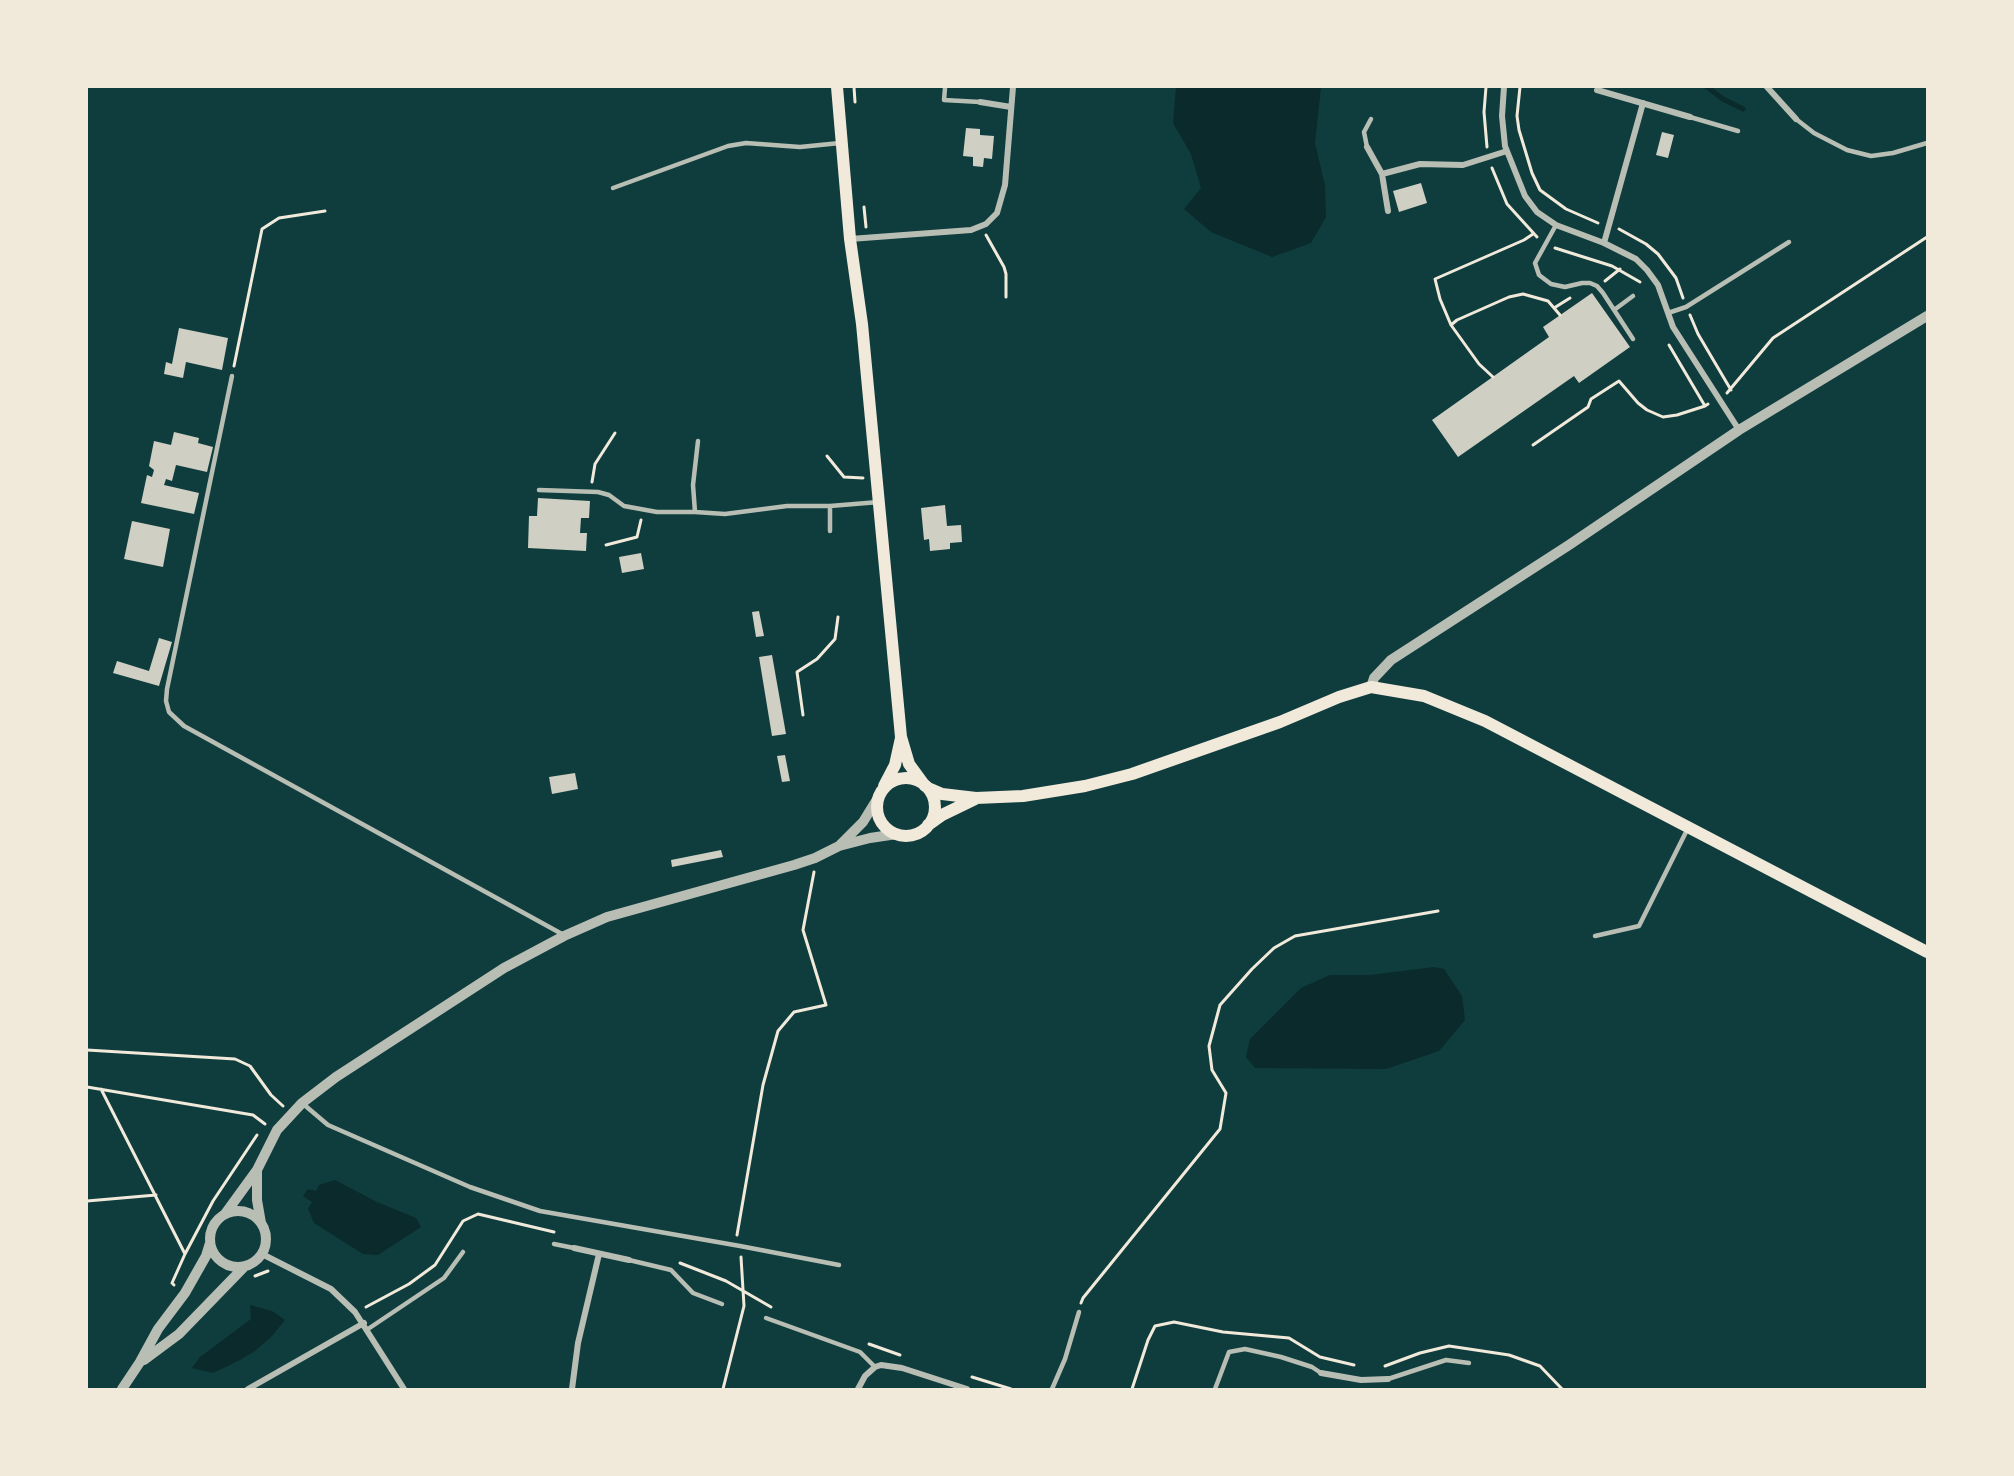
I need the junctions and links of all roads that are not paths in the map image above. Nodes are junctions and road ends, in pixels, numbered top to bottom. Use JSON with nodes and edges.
{"nodes":[{"id":1,"x":837,"y":87,"type":"edge"},
{"id":2,"x":1013,"y":87,"type":"edge"},
{"id":3,"x":1504,"y":87,"type":"edge"},
{"id":4,"x":945,"y":88,"type":"edge"},
{"id":5,"x":1771,"y":88,"type":"edge"},
{"id":6,"x":1597,"y":90,"type":"dead end"},
{"id":7,"x":980,"y":102,"type":"joint"},
{"id":8,"x":1643,"y":103,"type":"junction"},
{"id":9,"x":1011,"y":107,"type":"junction"},
{"id":10,"x":1690,"y":117,"type":"joint"},
{"id":11,"x":1796,"y":118,"type":"joint"},
{"id":12,"x":1371,"y":119,"type":"dead end"},
{"id":13,"x":1738,"y":131,"type":"dead end"},
{"id":14,"x":843,"y":142,"type":"junction"},
{"id":15,"x":1927,"y":143,"type":"edge"},
{"id":16,"x":1367,"y":147,"type":"joint"},
{"id":17,"x":1507,"y":151,"type":"junction"},
{"id":18,"x":1382,"y":174,"type":"junction"},
{"id":19,"x":613,"y":188,"type":"dead end"},
{"id":20,"x":1388,"y":211,"type":"dead end"},
{"id":21,"x":1556,"y":225,"type":"junction"},
{"id":22,"x":850,"y":239,"type":"junction"},
{"id":23,"x":1789,"y":242,"type":"dead end"},
{"id":24,"x":1604,"y":243,"type":"junction"},
{"id":25,"x":1633,"y":296,"type":"dead end"},
{"id":26,"x":1614,"y":310,"type":"junction"},
{"id":27,"x":1668,"y":313,"type":"junction"},
{"id":28,"x":1927,"y":316,"type":"edge"},
{"id":29,"x":1633,"y":339,"type":"dead end"},
{"id":30,"x":232,"y":376,"type":"road end"},
{"id":31,"x":1739,"y":430,"type":"junction"},
{"id":32,"x":698,"y":441,"type":"dead end"},
{"id":33,"x":539,"y":490,"type":"dead end"},
{"id":34,"x":879,"y":502,"type":"junction"},
{"id":35,"x":830,"y":506,"type":"junction"},
{"id":36,"x":695,"y":512,"type":"junction"},
{"id":37,"x":830,"y":531,"type":"dead end"},
{"id":38,"x":1371,"y":687,"type":"junction"},
{"id":39,"x":901,"y":737,"type":"junction"},
{"id":40,"x":927,"y":787,"type":"junction"},
{"id":41,"x":881,"y":793,"type":"junction"},
{"id":42,"x":976,"y":798,"type":"junction"},
{"id":43,"x":927,"y":826,"type":"junction"},
{"id":44,"x":1688,"y":828,"type":"junction"},
{"id":45,"x":897,"y":834,"type":"junction"},
{"id":46,"x":839,"y":846,"type":"junction"},
{"id":47,"x":564,"y":936,"type":"junction"},
{"id":48,"x":1595,"y":936,"type":"dead end"},
{"id":49,"x":1927,"y":952,"type":"edge"},
{"id":50,"x":302,"y":1103,"type":"junction"},
{"id":51,"x":257,"y":1170,"type":"junction"},
{"id":52,"x":225,"y":1214,"type":"junction"},
{"id":53,"x":261,"y":1223,"type":"junction"},
{"id":54,"x":210,"y":1243,"type":"junction"},
{"id":55,"x":554,"y":1244,"type":"dead end"},
{"id":56,"x":574,"y":1248,"type":"joint"},
{"id":57,"x":463,"y":1252,"type":"dead end"},
{"id":58,"x":262,"y":1254,"type":"junction"},
{"id":59,"x":599,"y":1254,"type":"junction"},
{"id":60,"x":629,"y":1260,"type":"joint"},
{"id":61,"x":839,"y":1265,"type":"dead end"},
{"id":62,"x":245,"y":1266,"type":"junction"},
{"id":63,"x":722,"y":1304,"type":"dead end"},
{"id":64,"x":1079,"y":1312,"type":"road end"},
{"id":65,"x":766,"y":1318,"type":"dead end"},
{"id":66,"x":366,"y":1326,"type":"junction"},
{"id":67,"x":141,"y":1362,"type":"junction"},
{"id":68,"x":1469,"y":1363,"type":"dead end"},
{"id":69,"x":875,"y":1366,"type":"junction"},
{"id":70,"x":1321,"y":1373,"type":"joint"},
{"id":71,"x":1388,"y":1379,"type":"joint"},
{"id":72,"x":1361,"y":1380,"type":"junction"},
{"id":73,"x":122,"y":1389,"type":"edge"},
{"id":74,"x":248,"y":1389,"type":"edge"},
{"id":75,"x":404,"y":1389,"type":"edge"},
{"id":76,"x":572,"y":1389,"type":"edge"},
{"id":77,"x":858,"y":1389,"type":"edge"},
{"id":78,"x":967,"y":1389,"type":"edge"},
{"id":79,"x":1052,"y":1389,"type":"edge"},
{"id":80,"x":1215,"y":1389,"type":"edge"},
{"id":81,"x":1361,"y":1389,"type":"edge"}],
"edges":[{"from":1,"to":14,"type":"main road"},
{"from":2,"to":9,"type":"street"},
{"from":3,"to":17,"type":"street"},
{"from":4,"to":7,"type":"lane"},
{"from":5,"to":11,"type":"street"},
{"from":6,"to":8,"type":"street"},
{"from":7,"to":9,"type":"street"},
{"from":8,"to":10,"type":"street"},
{"from":8,"to":24,"type":"street"},
{"from":9,"to":22,"type":"street"},
{"from":10,"to":13,"type":"lane"},
{"from":11,"to":15,"type":"lane"},
{"from":12,"to":16,"type":"lane"},
{"from":14,"to":19,"type":"lane"},
{"from":14,"to":22,"type":"main road"},
{"from":16,"to":18,"type":"street"},
{"from":17,"to":18,"type":"street"},
{"from":17,"to":21,"type":"street"},
{"from":18,"to":20,"type":"street"},
{"from":21,"to":24,"type":"street"},
{"from":21,"to":26,"type":"lane"},
{"from":22,"to":34,"type":"main road"},
{"from":23,"to":27,"type":"lane"},
{"from":24,"to":27,"type":"street"},
{"from":25,"to":26,"type":"lane"},
{"from":26,"to":29,"type":"lane"},
{"from":27,"to":31,"type":"street"},
{"from":28,"to":31,"type":"street"},
{"from":30,"to":47,"type":"lane"},
{"from":31,"to":38,"type":"street"},
{"from":32,"to":36,"type":"lane"},
{"from":33,"to":36,"type":"lane"},
{"from":34,"to":35,"type":"lane"},
{"from":34,"to":39,"type":"main road"},
{"from":35,"to":36,"type":"lane"},
{"from":35,"to":37,"type":"lane"},
{"from":38,"to":42,"type":"main road"},
{"from":38,"to":44,"type":"main road"},
{"from":39,"to":40,"type":"main road"},
{"from":39,"to":41,"type":"main road"},
{"from":40,"to":41,"type":"main road"},
{"from":40,"to":42,"type":"main road"},
{"from":40,"to":43,"type":"main road"},
{"from":41,"to":45,"type":"main road"},
{"from":41,"to":46,"type":"street"},
{"from":42,"to":43,"type":"main road"},
{"from":43,"to":45,"type":"main road"},
{"from":44,"to":48,"type":"lane"},
{"from":44,"to":49,"type":"main road"},
{"from":45,"to":46,"type":"street"},
{"from":46,"to":47,"type":"street"},
{"from":47,"to":50,"type":"street"},
{"from":50,"to":51,"type":"street"},
{"from":50,"to":61,"type":"lane"},
{"from":51,"to":52,"type":"street"},
{"from":51,"to":53,"type":"street"},
{"from":52,"to":53,"type":"street"},
{"from":52,"to":54,"type":"street"},
{"from":53,"to":58,"type":"street"},
{"from":54,"to":62,"type":"street"},
{"from":54,"to":67,"type":"street"},
{"from":55,"to":56,"type":"lane"},
{"from":56,"to":59,"type":"street"},
{"from":57,"to":66,"type":"lane"},
{"from":58,"to":62,"type":"street"},
{"from":58,"to":66,"type":"street"},
{"from":59,"to":60,"type":"street"},
{"from":59,"to":76,"type":"street"},
{"from":60,"to":63,"type":"lane"},
{"from":62,"to":67,"type":"street"},
{"from":64,"to":79,"type":"lane"},
{"from":65,"to":69,"type":"lane"},
{"from":66,"to":74,"type":"street"},
{"from":66,"to":75,"type":"street"},
{"from":67,"to":73,"type":"street"},
{"from":68,"to":71,"type":"lane"},
{"from":69,"to":77,"type":"street"},
{"from":69,"to":78,"type":"street"},
{"from":70,"to":72,"type":"street"},
{"from":70,"to":80,"type":"lane"},
{"from":71,"to":72,"type":"street"},
{"from":72,"to":81,"type":"street"}]}
